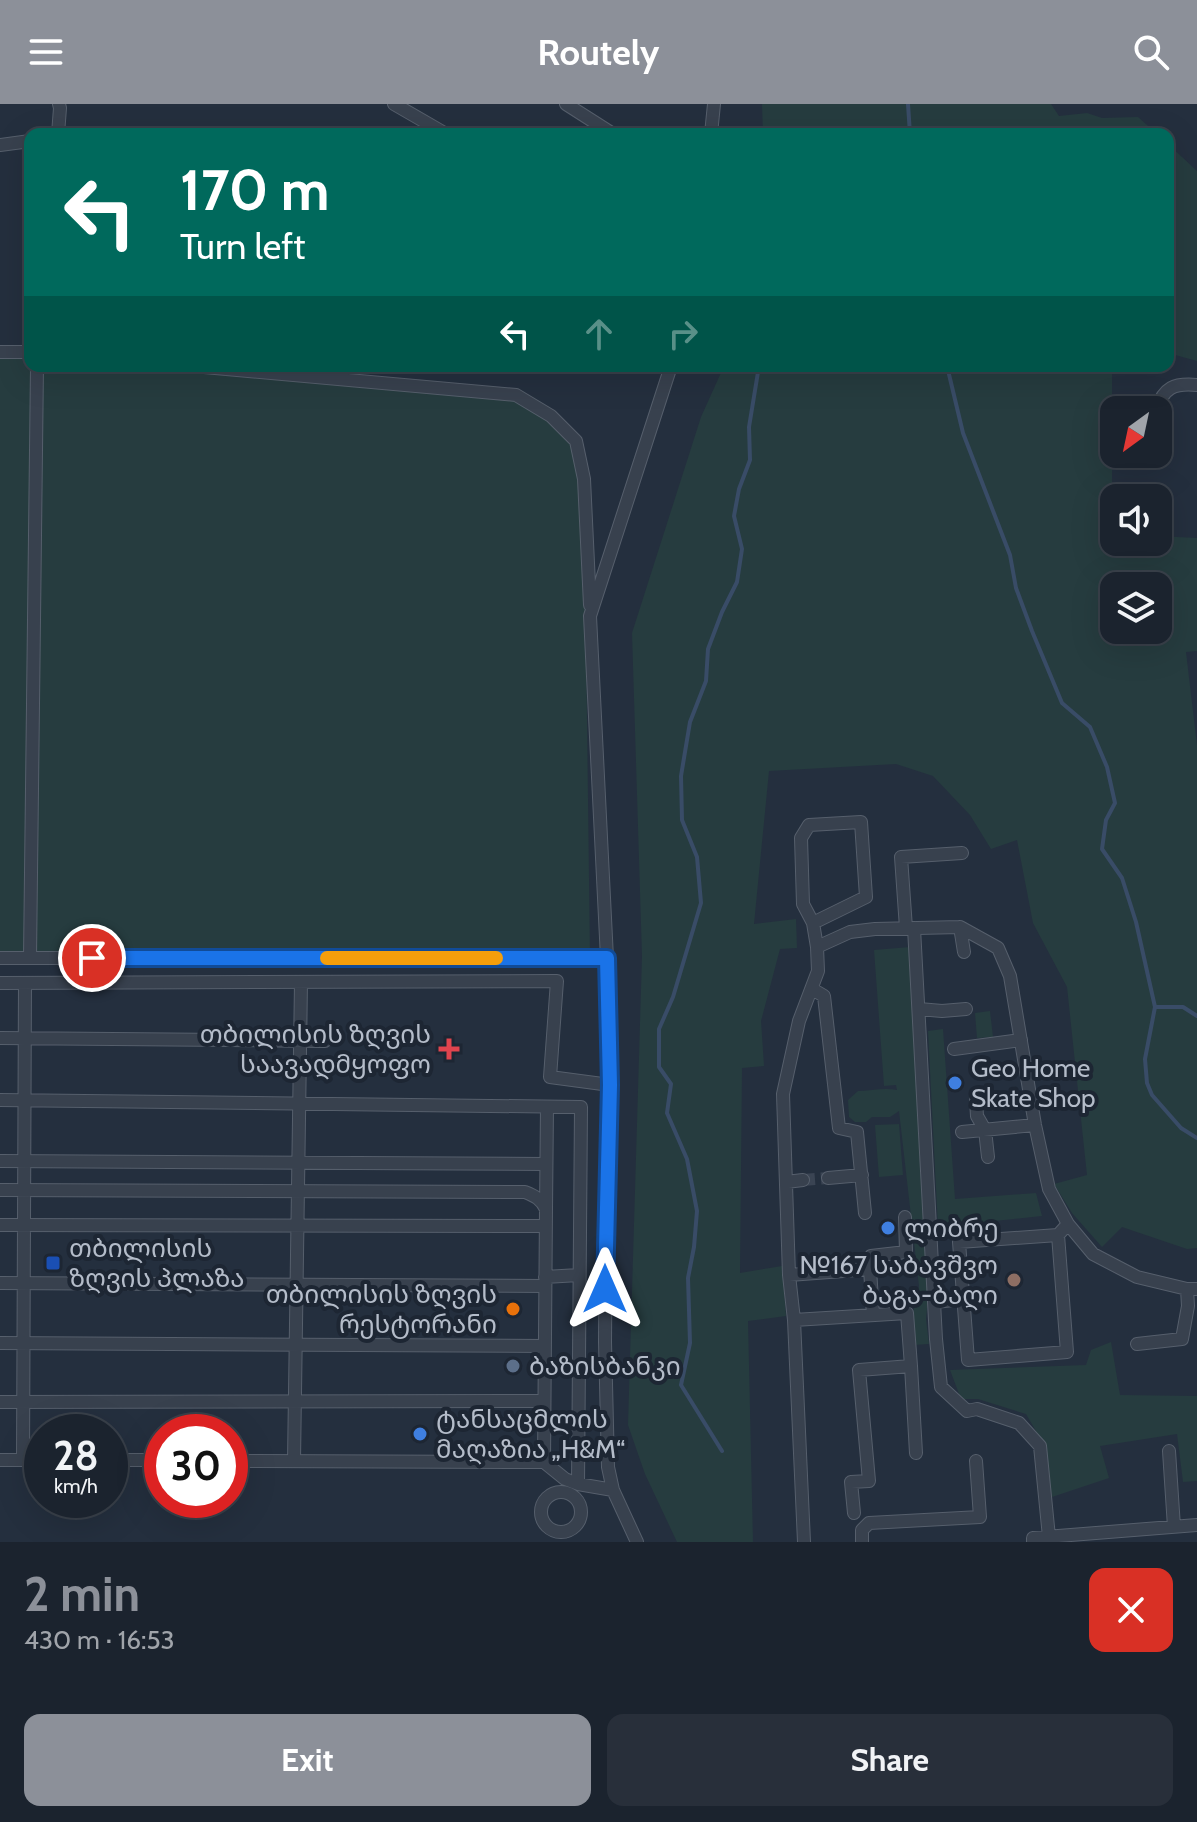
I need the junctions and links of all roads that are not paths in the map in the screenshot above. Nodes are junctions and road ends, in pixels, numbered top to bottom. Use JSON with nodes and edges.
{"nodes":[{"id":1,"x":59,"y":104,"type":"edge"},
{"id":2,"x":394,"y":104,"type":"edge"},
{"id":3,"x":566,"y":104,"type":"edge"},
{"id":4,"x":714,"y":104,"type":"edge"},
{"id":5,"x":58,"y":128,"type":"edge"},
{"id":6,"x":436,"y":128,"type":"edge"},
{"id":7,"x":604,"y":128,"type":"edge"},
{"id":8,"x":712,"y":128,"type":"edge"},
{"id":9,"x":24,"y":142,"type":"edge"},
{"id":10,"x":0,"y":145,"type":"edge"},
{"id":11,"x":0,"y":352,"type":"edge"},
{"id":12,"x":24,"y":352,"type":"edge"},
{"id":13,"x":37,"y":372,"type":"edge"},
{"id":14,"x":260,"y":372,"type":"edge"},
{"id":15,"x":669,"y":372,"type":"edge"},
{"id":16,"x":1197,"y":385,"type":"edge"},
{"id":17,"x":1162,"y":396,"type":"edge"},
{"id":18,"x":590,"y":616,"type":"junction"},
{"id":19,"x":962,"y":853,"type":"dead end"},
{"id":20,"x":813,"y":923,"type":"junction"},
{"id":21,"x":960,"y":927,"type":"junction"},
{"id":22,"x":910,"y":928,"type":"junction"},
{"id":23,"x":817,"y":947,"type":"junction"},
{"id":24,"x":964,"y":952,"type":"dead end"},
{"id":25,"x":0,"y":958,"type":"edge"},
{"id":26,"x":30,"y":958,"type":"junction"},
{"id":27,"x":607,"y":958,"type":"junction"},
{"id":28,"x":301,"y":982,"type":"junction"},
{"id":29,"x":0,"y":983,"type":"edge"},
{"id":30,"x":25,"y":983,"type":"junction"},
{"id":31,"x":812,"y":989,"type":"junction"},
{"id":32,"x":919,"y":1009,"type":"junction"},
{"id":33,"x":966,"y":1009,"type":"dead end"},
{"id":34,"x":0,"y":1038,"type":"edge"},
{"id":35,"x":25,"y":1038,"type":"junction"},
{"id":36,"x":300,"y":1040,"type":"junction"},
{"id":37,"x":1021,"y":1040,"type":"junction"},
{"id":38,"x":325,"y":1041,"type":"dead end"},
{"id":39,"x":954,"y":1049,"type":"dead end"},
{"id":40,"x":610,"y":1085,"type":"junction"},
{"id":41,"x":0,"y":1100,"type":"edge"},
{"id":42,"x":25,"y":1100,"type":"junction"},
{"id":43,"x":976,"y":1100,"type":"dead end"},
{"id":44,"x":299,"y":1104,"type":"junction"},
{"id":45,"x":547,"y":1107,"type":"junction"},
{"id":46,"x":1035,"y":1125,"type":"junction"},
{"id":47,"x":985,"y":1130,"type":"junction"},
{"id":48,"x":962,"y":1132,"type":"dead end"},
{"id":49,"x":988,"y":1157,"type":"dead end"},
{"id":50,"x":0,"y":1161,"type":"edge"},
{"id":51,"x":25,"y":1161,"type":"junction"},
{"id":52,"x":298,"y":1163,"type":"junction"},
{"id":53,"x":546,"y":1164,"type":"junction"},
{"id":54,"x":862,"y":1175,"type":"junction"},
{"id":55,"x":828,"y":1178,"type":"tunnel mouth"},
{"id":56,"x":803,"y":1180,"type":"tunnel mouth"},
{"id":57,"x":786,"y":1182,"type":"junction"},
{"id":58,"x":0,"y":1190,"type":"edge"},
{"id":59,"x":25,"y":1190,"type":"junction"},
{"id":60,"x":298,"y":1191,"type":"junction"},
{"id":61,"x":546,"y":1209,"type":"junction"},
{"id":62,"x":865,"y":1213,"type":"dead end"},
{"id":63,"x":905,"y":1217,"type":"dead end"},
{"id":64,"x":1068,"y":1224,"type":"junction"},
{"id":65,"x":0,"y":1225,"type":"edge"},
{"id":66,"x":25,"y":1225,"type":"junction"},
{"id":67,"x":297,"y":1226,"type":"junction"},
{"id":68,"x":545,"y":1226,"type":"junction"},
{"id":69,"x":1058,"y":1235,"type":"junction"},
{"id":70,"x":931,"y":1241,"type":"junction"},
{"id":71,"x":907,"y":1242,"type":"junction"},
{"id":72,"x":870,"y":1269,"type":"junction"},
{"id":73,"x":579,"y":1275,"type":"junction"},
{"id":74,"x":789,"y":1275,"type":"junction"},
{"id":75,"x":545,"y":1282,"type":"junction"},
{"id":76,"x":0,"y":1283,"type":"edge"},
{"id":77,"x":24,"y":1283,"type":"junction"},
{"id":78,"x":296,"y":1285,"type":"junction"},
{"id":79,"x":1192,"y":1289,"type":"edge"},
{"id":80,"x":963,"y":1299,"type":"junction"},
{"id":81,"x":935,"y":1302,"type":"junction"},
{"id":82,"x":873,"y":1315,"type":"junction"},
{"id":83,"x":794,"y":1320,"type":"junction"},
{"id":84,"x":0,"y":1343,"type":"edge"},
{"id":85,"x":24,"y":1343,"type":"junction"},
{"id":86,"x":1137,"y":1344,"type":"dead end"},
{"id":87,"x":295,"y":1345,"type":"junction"},
{"id":88,"x":545,"y":1346,"type":"junction"},
{"id":89,"x":911,"y":1366,"type":"junction"},
{"id":90,"x":294,"y":1401,"type":"junction"},
{"id":91,"x":544,"y":1401,"type":"junction"},
{"id":92,"x":0,"y":1402,"type":"edge"},
{"id":93,"x":23,"y":1402,"type":"junction"},
{"id":94,"x":1169,"y":1451,"type":"dead end"},
{"id":95,"x":916,"y":1453,"type":"dead end"},
{"id":96,"x":0,"y":1460,"type":"edge"},
{"id":97,"x":23,"y":1460,"type":"joint"},
{"id":98,"x":248,"y":1461,"type":"edge"},
{"id":99,"x":294,"y":1461,"type":"junction"},
{"id":100,"x":976,"y":1461,"type":"dead end"},
{"id":101,"x":544,"y":1462,"type":"junction"},
{"id":102,"x":568,"y":1485,"type":"junction"},
{"id":103,"x":613,"y":1490,"type":"junction"},
{"id":104,"x":854,"y":1513,"type":"dead end"},
{"id":105,"x":1197,"y":1525,"type":"edge"},
{"id":106,"x":1174,"y":1527,"type":"junction"},
{"id":107,"x":1049,"y":1537,"type":"junction"},
{"id":108,"x":637,"y":1542,"type":"edge"},
{"id":109,"x":804,"y":1542,"type":"edge"},
{"id":110,"x":862,"y":1542,"type":"edge"},
{"id":111,"x":1033,"y":1542,"type":"edge"}],
"edges":[{"from":1,"to":5,"type":"street"},
{"from":2,"to":6,"type":"street"},
{"from":3,"to":7,"type":"street"},
{"from":4,"to":8,"type":"street"},
{"from":9,"to":10,"type":"street"},
{"from":11,"to":12,"type":"street"},
{"from":13,"to":26,"type":"street"},
{"from":14,"to":18,"type":"street"},
{"from":15,"to":18,"type":"street"},
{"from":16,"to":17,"type":"street"},
{"from":18,"to":27,"type":"street"},
{"from":19,"to":22,"type":"street"},
{"from":20,"to":20,"type":"street"},
{"from":20,"to":23,"type":"street"},
{"from":21,"to":22,"type":"street"},
{"from":21,"to":24,"type":"street"},
{"from":21,"to":37,"type":"street"},
{"from":22,"to":23,"type":"street"},
{"from":22,"to":32,"type":"street"},
{"from":23,"to":31,"type":"street"},
{"from":25,"to":26,"type":"street"},
{"from":26,"to":27,"type":"street"},
{"from":27,"to":40,"type":"street"},
{"from":28,"to":30,"type":"street"},
{"from":28,"to":36,"type":"street"},
{"from":28,"to":40,"type":"street"},
{"from":29,"to":30,"type":"street"},
{"from":30,"to":35,"type":"street"},
{"from":31,"to":54,"type":"street"},
{"from":31,"to":57,"type":"street"},
{"from":32,"to":33,"type":"street"},
{"from":32,"to":70,"type":"street"},
{"from":34,"to":35,"type":"street"},
{"from":35,"to":36,"type":"street"},
{"from":35,"to":42,"type":"street"},
{"from":36,"to":38,"type":"street"},
{"from":36,"to":44,"type":"street"},
{"from":37,"to":39,"type":"street"},
{"from":37,"to":46,"type":"street"},
{"from":40,"to":103,"type":"street"},
{"from":41,"to":42,"type":"street"},
{"from":42,"to":44,"type":"street"},
{"from":42,"to":51,"type":"street"},
{"from":43,"to":47,"type":"street"},
{"from":44,"to":45,"type":"street"},
{"from":44,"to":52,"type":"street"},
{"from":45,"to":53,"type":"street"},
{"from":45,"to":73,"type":"street"},
{"from":46,"to":47,"type":"street"},
{"from":46,"to":64,"type":"street"},
{"from":47,"to":48,"type":"street"},
{"from":47,"to":49,"type":"street"},
{"from":50,"to":51,"type":"street"},
{"from":51,"to":52,"type":"street"},
{"from":51,"to":59,"type":"street"},
{"from":52,"to":53,"type":"street"},
{"from":52,"to":60,"type":"street"},
{"from":53,"to":61,"type":"street"},
{"from":54,"to":55,"type":"street"},
{"from":54,"to":62,"type":"street"},
{"from":56,"to":57,"type":"street"},
{"from":57,"to":74,"type":"street"},
{"from":58,"to":59,"type":"street"},
{"from":59,"to":60,"type":"street"},
{"from":59,"to":66,"type":"street"},
{"from":60,"to":61,"type":"street"},
{"from":60,"to":67,"type":"street"},
{"from":61,"to":68,"type":"street"},
{"from":63,"to":71,"type":"street"},
{"from":64,"to":69,"type":"street"},
{"from":64,"to":79,"type":"street"},
{"from":65,"to":66,"type":"street"},
{"from":66,"to":67,"type":"street"},
{"from":66,"to":77,"type":"street"},
{"from":67,"to":68,"type":"street"},
{"from":67,"to":78,"type":"street"},
{"from":68,"to":75,"type":"street"},
{"from":69,"to":80,"type":"street"},
{"from":69,"to":80,"type":"street"},
{"from":70,"to":71,"type":"street"},
{"from":70,"to":81,"type":"street"},
{"from":71,"to":72,"type":"street"},
{"from":72,"to":74,"type":"street"},
{"from":72,"to":82,"type":"street"},
{"from":73,"to":75,"type":"street"},
{"from":73,"to":102,"type":"street"},
{"from":74,"to":83,"type":"street"},
{"from":75,"to":78,"type":"street"},
{"from":75,"to":88,"type":"street"},
{"from":76,"to":77,"type":"street"},
{"from":77,"to":78,"type":"street"},
{"from":77,"to":85,"type":"street"},
{"from":78,"to":87,"type":"street"},
{"from":79,"to":86,"type":"street"},
{"from":80,"to":81,"type":"street"},
{"from":81,"to":107,"type":"street"},
{"from":82,"to":83,"type":"street"},
{"from":82,"to":89,"type":"street"},
{"from":83,"to":109,"type":"street"},
{"from":84,"to":85,"type":"street"},
{"from":85,"to":87,"type":"street"},
{"from":85,"to":93,"type":"street"},
{"from":87,"to":88,"type":"street"},
{"from":87,"to":90,"type":"street"},
{"from":88,"to":91,"type":"street"},
{"from":89,"to":95,"type":"street"},
{"from":89,"to":104,"type":"street"},
{"from":90,"to":91,"type":"street"},
{"from":90,"to":93,"type":"street"},
{"from":90,"to":99,"type":"street"},
{"from":91,"to":101,"type":"street"},
{"from":92,"to":93,"type":"street"},
{"from":93,"to":97,"type":"street"},
{"from":94,"to":106,"type":"street"},
{"from":96,"to":97,"type":"street"},
{"from":98,"to":99,"type":"street"},
{"from":99,"to":101,"type":"street"},
{"from":100,"to":110,"type":"street"},
{"from":101,"to":102,"type":"street"},
{"from":102,"to":103,"type":"street"},
{"from":103,"to":108,"type":"street"},
{"from":105,"to":106,"type":"street"},
{"from":106,"to":107,"type":"street"},
{"from":107,"to":111,"type":"street"}]}
